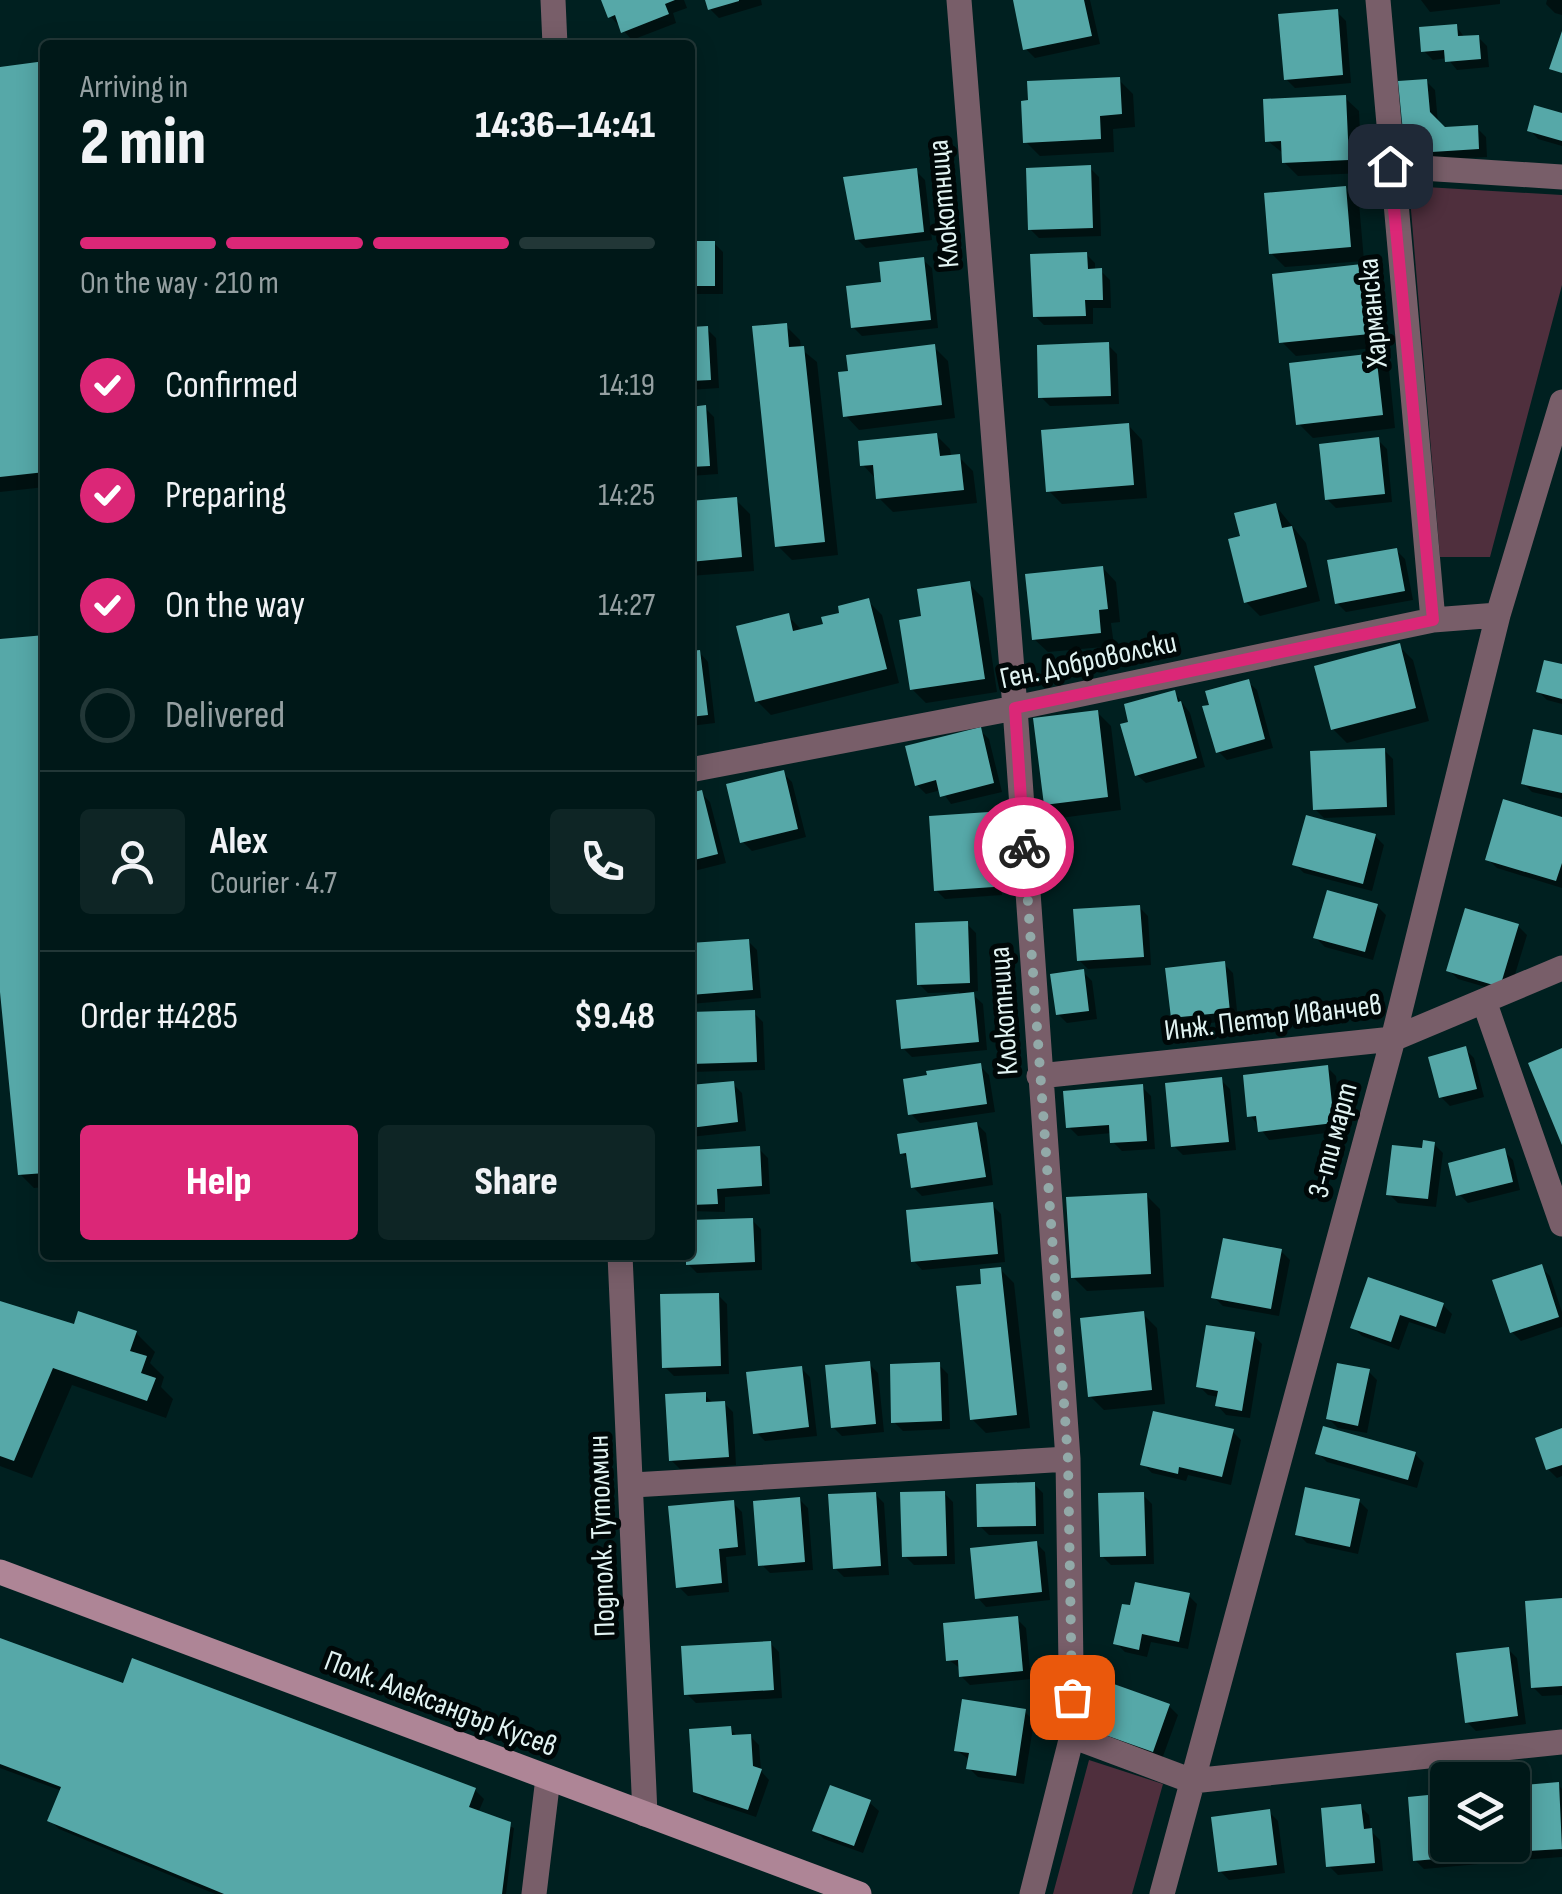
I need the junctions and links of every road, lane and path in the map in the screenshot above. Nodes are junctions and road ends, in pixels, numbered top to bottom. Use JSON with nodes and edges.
{"nodes":[{"id":1,"x":553,"y":0,"type":"edge"},
{"id":2,"x":959,"y":0,"type":"edge"},
{"id":3,"x":1378,"y":0,"type":"edge"},
{"id":4,"x":555,"y":40,"type":"edge"},
{"id":5,"x":1390,"y":166,"type":"junction"},
{"id":6,"x":1562,"y":176,"type":"edge"},
{"id":7,"x":1562,"y":402,"type":"edge"},
{"id":8,"x":1557,"y":442,"type":"edge"},
{"id":9,"x":1498,"y":614,"type":"junction"},
{"id":10,"x":1433,"y":620,"type":"junction"},
{"id":11,"x":1015,"y":708,"type":"junction"},
{"id":12,"x":695,"y":769,"type":"edge"},
{"id":13,"x":1562,"y":968,"type":"edge"},
{"id":14,"x":1484,"y":1001,"type":"junction"},
{"id":15,"x":1393,"y":1039,"type":"junction"},
{"id":16,"x":1039,"y":1076,"type":"junction"},
{"id":17,"x":1562,"y":1224,"type":"edge"},
{"id":18,"x":620,"y":1260,"type":"edge"},
{"id":19,"x":1068,"y":1459,"type":"junction"},
{"id":20,"x":632,"y":1486,"type":"junction"},
{"id":21,"x":0,"y":1572,"type":"edge"},
{"id":22,"x":1072,"y":1736,"type":"junction"},
{"id":23,"x":1562,"y":1742,"type":"edge"},
{"id":24,"x":548,"y":1778,"type":"junction"},
{"id":25,"x":1192,"y":1782,"type":"junction"},
{"id":26,"x":644,"y":1814,"type":"junction"},
{"id":27,"x":534,"y":1894,"type":"edge"},
{"id":28,"x":859,"y":1894,"type":"edge"},
{"id":29,"x":1032,"y":1894,"type":"edge"},
{"id":30,"x":1162,"y":1894,"type":"edge"}],
"edges":[{"from":1,"to":4,"type":"street"},
{"from":2,"to":11,"type":"street","name":"Клокотница"},
{"from":3,"to":5,"type":"street","name":"Харманска"},
{"from":5,"to":6,"type":"street"},
{"from":5,"to":10,"type":"street","name":"Харманска"},
{"from":7,"to":8,"type":"street","name":"3-ти март"},
{"from":8,"to":9,"type":"street","name":"3-ти март"},
{"from":9,"to":10,"type":"street","name":"Ген. Доброволски"},
{"from":9,"to":15,"type":"street","name":"3-ти март"},
{"from":10,"to":11,"type":"street","name":"Ген. Доброволски"},
{"from":11,"to":12,"type":"street","name":"Ген. Доброволски"},
{"from":11,"to":16,"type":"street","name":"Клокотница"},
{"from":13,"to":14,"type":"street","name":"Инж. Петър Иванчев"},
{"from":14,"to":15,"type":"street","name":"Инж. Петър Иванчев"},
{"from":14,"to":17,"type":"street"},
{"from":15,"to":16,"type":"street","name":"Инж. Петър Иванчев"},
{"from":15,"to":25,"type":"street","name":"3-ти март"},
{"from":16,"to":19,"type":"street","name":"Клокотница"},
{"from":18,"to":20,"type":"street","name":"Подполк. Тутолмин"},
{"from":19,"to":20,"type":"street"},
{"from":19,"to":22,"type":"street","name":"Клокотница"},
{"from":20,"to":26,"type":"street","name":"Подполк. Тутолмин"},
{"from":21,"to":24,"type":"street","name":"Полк. Александър Кусев"},
{"from":22,"to":25,"type":"street"},
{"from":22,"to":29,"type":"street","name":"Клокотница"},
{"from":23,"to":25,"type":"street"},
{"from":24,"to":26,"type":"street","name":"Полк. Александър Кусев"},
{"from":24,"to":27,"type":"street"},
{"from":25,"to":30,"type":"street","name":"3-ти март"},
{"from":26,"to":28,"type":"street","name":"Полк. Александър Кусев"}]}
